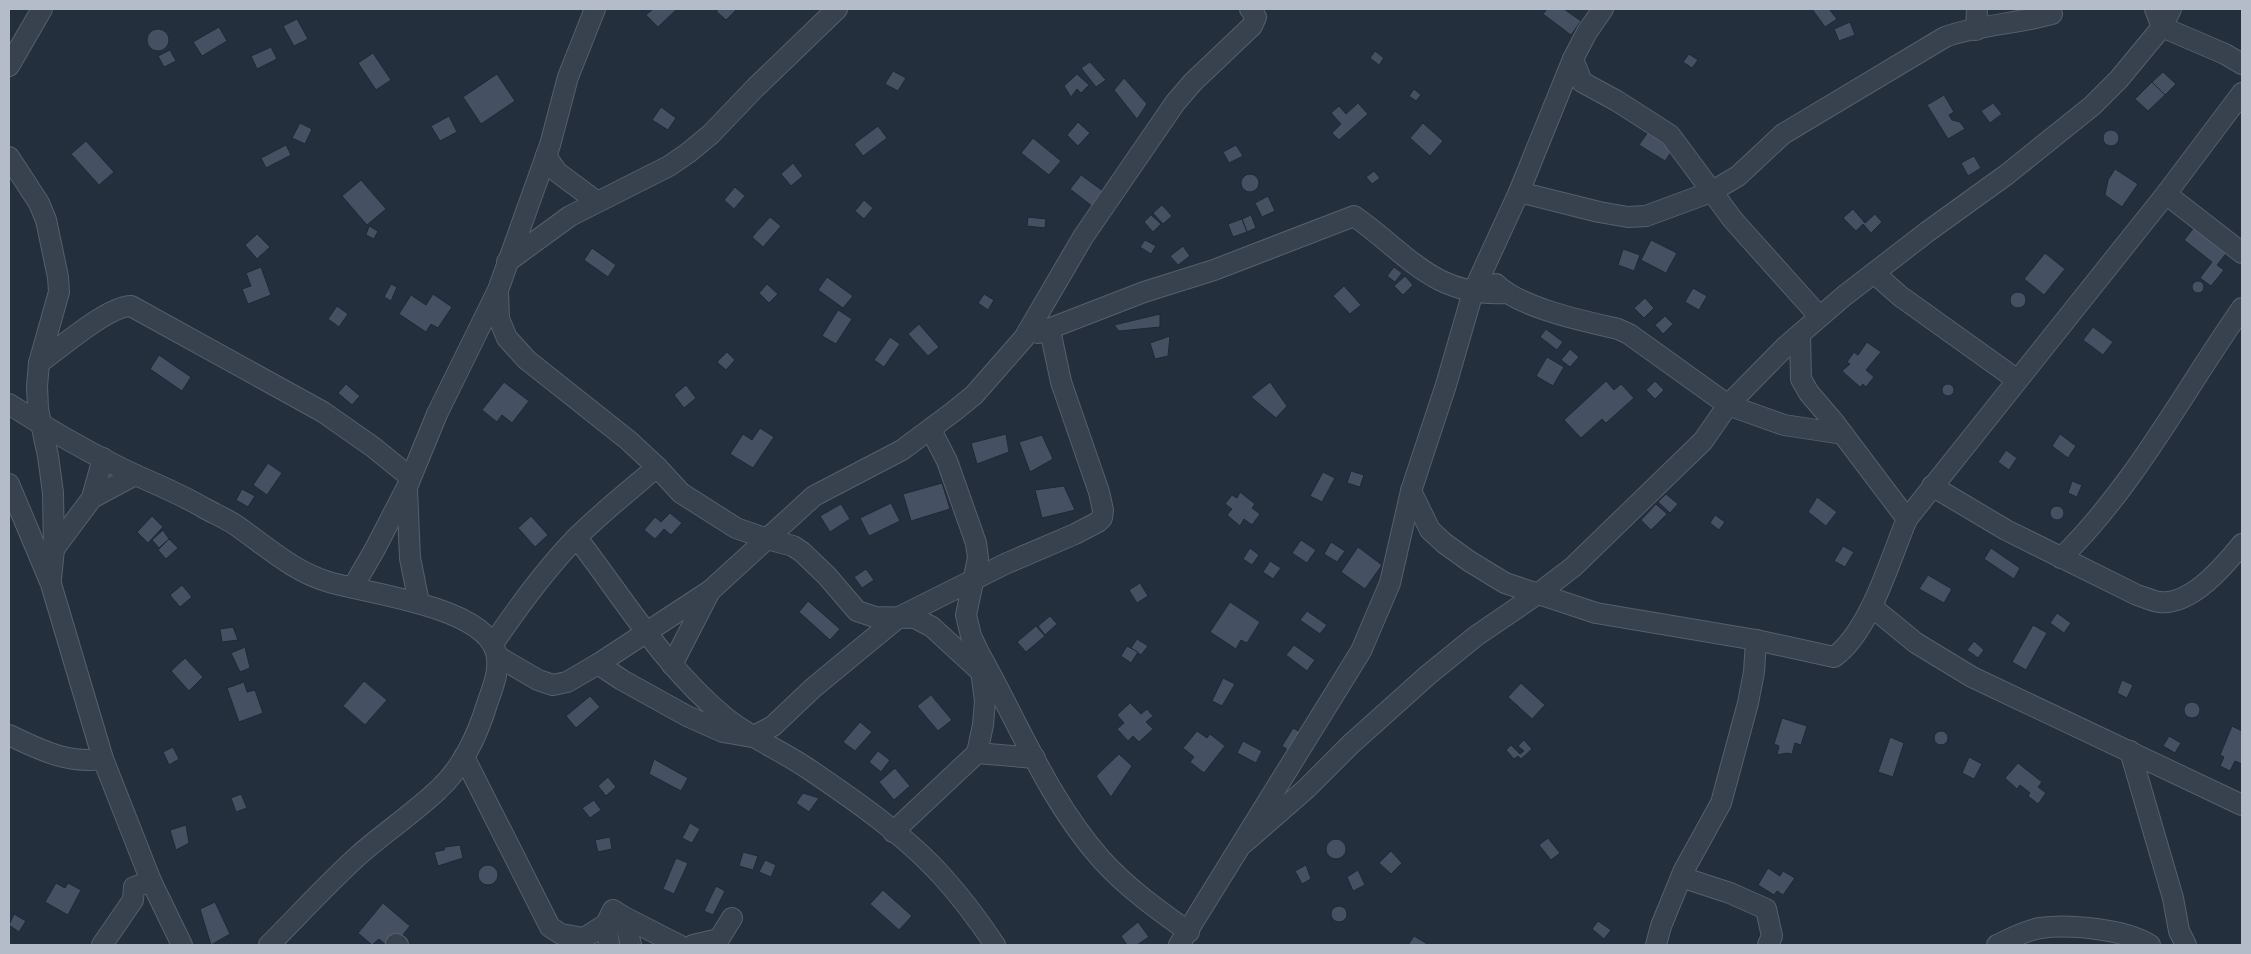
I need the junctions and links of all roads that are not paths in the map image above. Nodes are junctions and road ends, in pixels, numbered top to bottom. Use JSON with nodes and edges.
{"nodes":[{"id":1,"x":42,"y":9,"type":"edge"},
{"id":2,"x":837,"y":9,"type":"edge"},
{"id":3,"x":1250,"y":9,"type":"edge"},
{"id":4,"x":1603,"y":9,"type":"edge"},
{"id":5,"x":1977,"y":9,"type":"edge"},
{"id":6,"x":2171,"y":9,"type":"edge"},
{"id":7,"x":591,"y":10,"type":"edge"},
{"id":8,"x":2053,"y":11,"type":"edge"},
{"id":9,"x":2158,"y":18,"type":"edge"},
{"id":10,"x":1976,"y":30,"type":"junction"},
{"id":11,"x":1573,"y":59,"type":"junction"},
{"id":12,"x":12,"y":62,"type":"edge"},
{"id":13,"x":2242,"y":64,"type":"edge"},
{"id":14,"x":9,"y":83,"type":"edge"},
{"id":15,"x":2242,"y":93,"type":"edge"},
{"id":16,"x":546,"y":156,"type":"junction"},
{"id":17,"x":9,"y":157,"type":"edge"},
{"id":18,"x":1519,"y":192,"type":"junction"},
{"id":19,"x":1711,"y":192,"type":"junction"},
{"id":20,"x":2166,"y":194,"type":"junction"},
{"id":21,"x":596,"y":201,"type":"junction"},
{"id":22,"x":2242,"y":253,"type":"edge"},
{"id":23,"x":507,"y":262,"type":"junction"},
{"id":24,"x":1483,"y":268,"type":"junction"},
{"id":25,"x":1874,"y":273,"type":"junction"},
{"id":26,"x":498,"y":290,"type":"junction"},
{"id":27,"x":1473,"y":292,"type":"junction"},
{"id":28,"x":1506,"y":293,"type":"junction"},
{"id":29,"x":2242,"y":308,"type":"edge"},
{"id":30,"x":1820,"y":316,"type":"junction"},
{"id":31,"x":1050,"y":330,"type":"junction"},
{"id":32,"x":1800,"y":334,"type":"junction"},
{"id":33,"x":1024,"y":338,"type":"junction"},
{"id":34,"x":39,"y":363,"type":"junction"},
{"id":35,"x":2016,"y":379,"type":"junction"},
{"id":36,"x":9,"y":404,"type":"edge"},
{"id":37,"x":1728,"y":405,"type":"junction"},
{"id":38,"x":42,"y":424,"type":"junction"},
{"id":39,"x":931,"y":430,"type":"junction"},
{"id":40,"x":1843,"y":434,"type":"junction"},
{"id":41,"x":103,"y":458,"type":"junction"},
{"id":42,"x":657,"y":468,"type":"junction"},
{"id":43,"x":135,"y":475,"type":"junction"},
{"id":44,"x":409,"y":482,"type":"junction"},
{"id":45,"x":9,"y":484,"type":"edge"},
{"id":46,"x":1932,"y":486,"type":"junction"},
{"id":47,"x":1411,"y":491,"type":"junction"},
{"id":48,"x":92,"y":498,"type":"junction"},
{"id":49,"x":1907,"y":519,"type":"junction"},
{"id":50,"x":577,"y":538,"type":"junction"},
{"id":51,"x":766,"y":539,"type":"junction"},
{"id":52,"x":2242,"y":544,"type":"edge"},
{"id":53,"x":54,"y":549,"type":"junction"},
{"id":54,"x":2061,"y":558,"type":"junction"},
{"id":55,"x":974,"y":579,"type":"junction"},
{"id":56,"x":51,"y":584,"type":"junction"},
{"id":57,"x":353,"y":588,"type":"junction"},
{"id":58,"x":711,"y":590,"type":"junction"},
{"id":59,"x":1539,"y":593,"type":"junction"},
{"id":60,"x":419,"y":603,"type":"junction"},
{"id":61,"x":1872,"y":606,"type":"junction"},
{"id":62,"x":899,"y":617,"type":"junction"},
{"id":63,"x":647,"y":632,"type":"junction"},
{"id":64,"x":1756,"y":640,"type":"junction"},
{"id":65,"x":495,"y":650,"type":"junction"},
{"id":66,"x":980,"y":662,"type":"junction"},
{"id":67,"x":598,"y":664,"type":"junction"},
{"id":68,"x":672,"y":665,"type":"junction"},
{"id":69,"x":9,"y":735,"type":"edge"},
{"id":70,"x":752,"y":737,"type":"junction"},
{"id":71,"x":2130,"y":751,"type":"junction"},
{"id":72,"x":976,"y":753,"type":"junction"},
{"id":73,"x":464,"y":756,"type":"junction"},
{"id":74,"x":1034,"y":758,"type":"junction"},
{"id":75,"x":103,"y":759,"type":"junction"},
{"id":76,"x":2242,"y":805,"type":"edge"},
{"id":77,"x":893,"y":832,"type":"junction"},
{"id":78,"x":1244,"y":842,"type":"junction"},
{"id":79,"x":1681,"y":877,"type":"junction"},
{"id":80,"x":151,"y":881,"type":"junction"},
{"id":81,"x":732,"y":918,"type":"dead end"},
{"id":82,"x":615,"y":920,"type":"junction"},
{"id":83,"x":1184,"y":939,"type":"edge"},
{"id":84,"x":102,"y":945,"type":"edge"},
{"id":85,"x":182,"y":945,"type":"edge"},
{"id":86,"x":269,"y":945,"type":"edge"},
{"id":87,"x":609,"y":945,"type":"edge"},
{"id":88,"x":631,"y":945,"type":"edge"},
{"id":89,"x":679,"y":945,"type":"edge"},
{"id":90,"x":692,"y":945,"type":"edge"},
{"id":91,"x":995,"y":945,"type":"edge"},
{"id":92,"x":1656,"y":945,"type":"edge"},
{"id":93,"x":1768,"y":945,"type":"edge"},
{"id":94,"x":1997,"y":945,"type":"edge"},
{"id":95,"x":2150,"y":945,"type":"edge"},
{"id":96,"x":2186,"y":945,"type":"edge"}],
"edges":[{"from":1,"to":12,"type":"street"},
{"from":2,"to":21,"type":"street"},
{"from":3,"to":33,"type":"street"},
{"from":4,"to":11,"type":"street"},
{"from":5,"to":10,"type":"street"},
{"from":6,"to":9,"type":"street"},
{"from":7,"to":16,"type":"street"},
{"from":8,"to":10,"type":"street"},
{"from":9,"to":13,"type":"street"},
{"from":9,"to":25,"type":"street"},
{"from":10,"to":19,"type":"street"},
{"from":11,"to":18,"type":"street"},
{"from":11,"to":19,"type":"street"},
{"from":12,"to":14,"type":"street"},
{"from":15,"to":20,"type":"street"},
{"from":16,"to":21,"type":"street"},
{"from":16,"to":23,"type":"street"},
{"from":17,"to":34,"type":"street"},
{"from":18,"to":19,"type":"street"},
{"from":18,"to":24,"type":"street"},
{"from":19,"to":30,"type":"street"},
{"from":20,"to":22,"type":"street"},
{"from":20,"to":35,"type":"street"},
{"from":21,"to":23,"type":"street"},
{"from":23,"to":26,"type":"street"},
{"from":24,"to":27,"type":"street"},
{"from":24,"to":28,"type":"street"},
{"from":25,"to":30,"type":"street"},
{"from":25,"to":35,"type":"street"},
{"from":26,"to":42,"type":"street"},
{"from":26,"to":44,"type":"street"},
{"from":27,"to":28,"type":"street"},
{"from":27,"to":31,"type":"street"},
{"from":27,"to":47,"type":"street"},
{"from":28,"to":37,"type":"street"},
{"from":29,"to":54,"type":"street"},
{"from":30,"to":32,"type":"street"},
{"from":31,"to":33,"type":"street"},
{"from":31,"to":55,"type":"street"},
{"from":32,"to":37,"type":"street"},
{"from":32,"to":40,"type":"street"},
{"from":33,"to":39,"type":"street"},
{"from":34,"to":38,"type":"street"},
{"from":34,"to":44,"type":"street"},
{"from":35,"to":46,"type":"street"},
{"from":36,"to":38,"type":"street"},
{"from":37,"to":40,"type":"street"},
{"from":37,"to":59,"type":"street"},
{"from":38,"to":41,"type":"street"},
{"from":38,"to":53,"type":"street"},
{"from":39,"to":51,"type":"street"},
{"from":39,"to":55,"type":"street"},
{"from":40,"to":49,"type":"street"},
{"from":41,"to":43,"type":"street"},
{"from":41,"to":48,"type":"street"},
{"from":42,"to":50,"type":"street"},
{"from":42,"to":51,"type":"street"},
{"from":43,"to":48,"type":"street"},
{"from":43,"to":57,"type":"street"},
{"from":44,"to":57,"type":"street"},
{"from":44,"to":60,"type":"street"},
{"from":45,"to":56,"type":"street"},
{"from":46,"to":49,"type":"street"},
{"from":46,"to":54,"type":"street"},
{"from":47,"to":59,"type":"street"},
{"from":47,"to":78,"type":"street"},
{"from":48,"to":53,"type":"street"},
{"from":49,"to":61,"type":"street"},
{"from":50,"to":63,"type":"street"},
{"from":50,"to":65,"type":"street"},
{"from":51,"to":58,"type":"street"},
{"from":51,"to":62,"type":"street"},
{"from":52,"to":54,"type":"street"},
{"from":53,"to":56,"type":"street"},
{"from":55,"to":62,"type":"street"},
{"from":55,"to":66,"type":"street"},
{"from":56,"to":75,"type":"street"},
{"from":57,"to":60,"type":"street"},
{"from":58,"to":63,"type":"street"},
{"from":58,"to":68,"type":"street"},
{"from":59,"to":64,"type":"street"},
{"from":59,"to":78,"type":"street"},
{"from":60,"to":65,"type":"street"},
{"from":61,"to":64,"type":"street"},
{"from":61,"to":71,"type":"street"},
{"from":62,"to":66,"type":"street"},
{"from":62,"to":70,"type":"street"},
{"from":63,"to":67,"type":"street"},
{"from":63,"to":68,"type":"street"},
{"from":64,"to":79,"type":"street"},
{"from":65,"to":67,"type":"street"},
{"from":65,"to":73,"type":"street"},
{"from":66,"to":72,"type":"street"},
{"from":66,"to":74,"type":"street"},
{"from":67,"to":70,"type":"street"},
{"from":68,"to":70,"type":"street"},
{"from":69,"to":75,"type":"street"},
{"from":70,"to":77,"type":"street"},
{"from":71,"to":76,"type":"street"},
{"from":71,"to":96,"type":"street"},
{"from":72,"to":74,"type":"street"},
{"from":72,"to":77,"type":"street"},
{"from":73,"to":82,"type":"street"},
{"from":73,"to":86,"type":"street"},
{"from":74,"to":83,"type":"street"},
{"from":75,"to":80,"type":"street"},
{"from":77,"to":91,"type":"street"},
{"from":78,"to":83,"type":"street"},
{"from":79,"to":92,"type":"street"},
{"from":79,"to":93,"type":"street"},
{"from":80,"to":84,"type":"street"},
{"from":80,"to":85,"type":"street"},
{"from":81,"to":90,"type":"street"},
{"from":82,"to":87,"type":"street"},
{"from":82,"to":88,"type":"street"},
{"from":82,"to":89,"type":"street"},
{"from":94,"to":95,"type":"street"}]}
